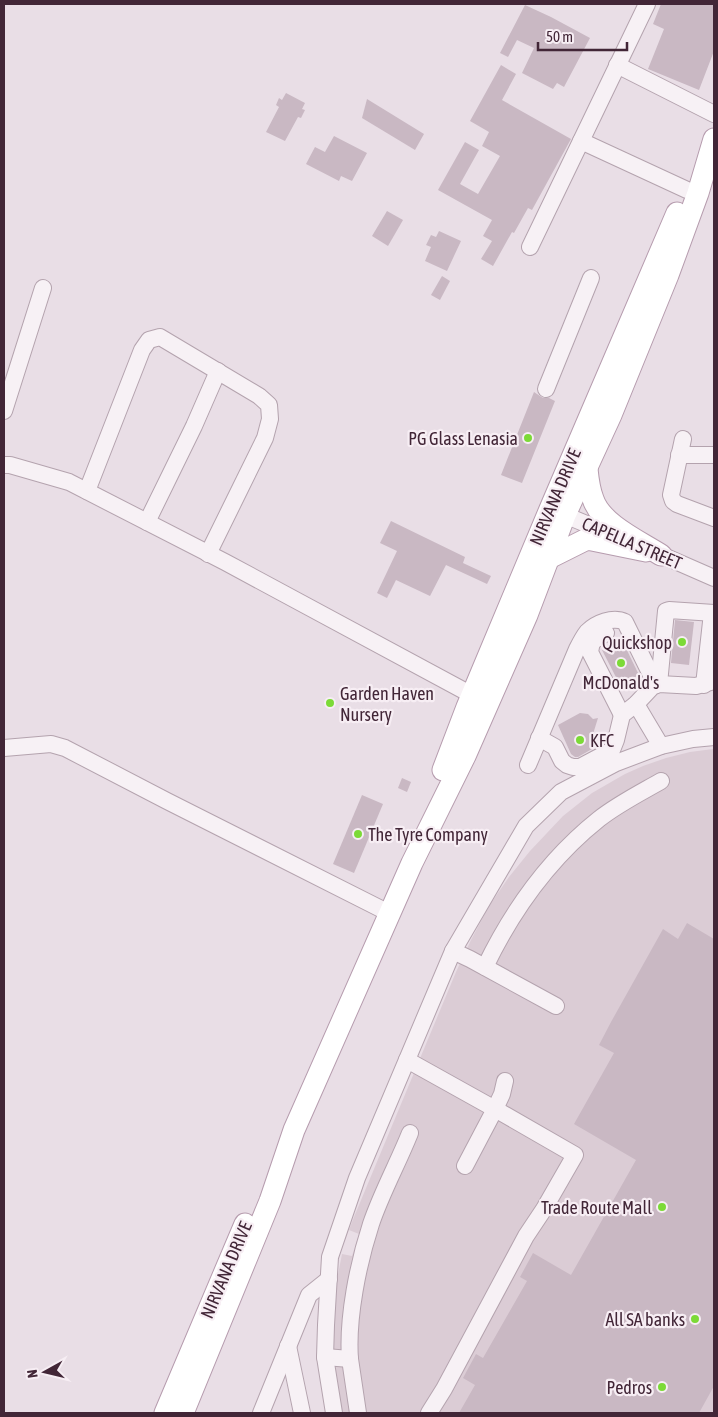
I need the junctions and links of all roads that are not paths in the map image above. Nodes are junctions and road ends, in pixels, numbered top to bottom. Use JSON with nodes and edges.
{"nodes":[{"id":1,"x":647,"y":4,"type":"edge"},
{"id":2,"x":617,"y":65,"type":"junction"},
{"id":3,"x":714,"y":114,"type":"edge"},
{"id":4,"x":714,"y":139,"type":"edge"},
{"id":5,"x":581,"y":141,"type":"junction"},
{"id":6,"x":686,"y":190,"type":"junction"},
{"id":7,"x":530,"y":247,"type":"dead end"},
{"id":8,"x":590,"y":278,"type":"dead end"},
{"id":9,"x":43,"y":288,"type":"dead end"},
{"id":10,"x":218,"y":371,"type":"junction"},
{"id":11,"x":546,"y":389,"type":"dead end"},
{"id":12,"x":4,"y":411,"type":"edge"},
{"id":13,"x":714,"y":455,"type":"edge"},
{"id":14,"x":4,"y":465,"type":"edge"},
{"id":15,"x":587,"y":469,"type":"junction"},
{"id":16,"x":87,"y":491,"type":"junction"},
{"id":17,"x":558,"y":512,"type":"junction"},
{"id":18,"x":714,"y":518,"type":"edge"},
{"id":19,"x":147,"y":522,"type":"junction"},
{"id":20,"x":208,"y":554,"type":"junction"},
{"id":21,"x":661,"y":555,"type":"junction"},
{"id":22,"x":549,"y":558,"type":"junction"},
{"id":23,"x":714,"y":578,"type":"edge"},
{"id":24,"x":713,"y":613,"type":"edge"},
{"id":25,"x":569,"y":670,"type":"junction"},
{"id":26,"x":601,"y":672,"type":"junction"},
{"id":27,"x":709,"y":683,"type":"edge"},
{"id":28,"x":655,"y":685,"type":"junction"},
{"id":29,"x":472,"y":695,"type":"junction"},
{"id":30,"x":636,"y":704,"type":"junction"},
{"id":31,"x":622,"y":715,"type":"junction"},
{"id":32,"x":548,"y":718,"type":"junction"},
{"id":33,"x":714,"y":737,"type":"edge"},
{"id":34,"x":539,"y":738,"type":"junction"},
{"id":35,"x":616,"y":740,"type":"junction"},
{"id":36,"x":661,"y":746,"type":"junction"},
{"id":37,"x":4,"y":748,"type":"edge"},
{"id":38,"x":528,"y":765,"type":"dead end"},
{"id":39,"x":661,"y":781,"type":"dead end"},
{"id":40,"x":412,"y":862,"type":"junction"},
{"id":41,"x":390,"y":914,"type":"junction"},
{"id":42,"x":453,"y":951,"type":"junction"},
{"id":43,"x":485,"y":967,"type":"junction"},
{"id":44,"x":556,"y":1006,"type":"dead end"},
{"id":45,"x":407,"y":1060,"type":"junction"},
{"id":46,"x":505,"y":1081,"type":"dead end"},
{"id":47,"x":495,"y":1109,"type":"junction"},
{"id":48,"x":294,"y":1130,"type":"junction"},
{"id":49,"x":410,"y":1133,"type":"dead end"},
{"id":50,"x":465,"y":1166,"type":"dead end"},
{"id":51,"x":329,"y":1279,"type":"junction"},
{"id":52,"x":288,"y":1346,"type":"junction"},
{"id":53,"x":325,"y":1356,"type":"junction"},
{"id":54,"x":350,"y":1359,"type":"junction"},
{"id":55,"x":165,"y":1413,"type":"edge"},
{"id":56,"x":183,"y":1413,"type":"edge"},
{"id":57,"x":261,"y":1413,"type":"edge"},
{"id":58,"x":302,"y":1413,"type":"edge"},
{"id":59,"x":334,"y":1413,"type":"edge"},
{"id":60,"x":358,"y":1413,"type":"edge"},
{"id":61,"x":429,"y":1413,"type":"edge"}],
"edges":[{"from":1,"to":2,"type":"street"},
{"from":2,"to":3,"type":"street"},
{"from":2,"to":5,"type":"street"},
{"from":4,"to":6,"type":"main road","name":"NIRVANA DRIVE"},
{"from":4,"to":15,"type":"main road","name":"NIRVANA DRIVE"},
{"from":5,"to":6,"type":"street"},
{"from":5,"to":7,"type":"street"},
{"from":6,"to":17,"type":"main road","name":"NIRVANA DRIVE"},
{"from":8,"to":11,"type":"street"},
{"from":9,"to":12,"type":"street"},
{"from":10,"to":16,"type":"street"},
{"from":10,"to":19,"type":"street"},
{"from":10,"to":20,"type":"street"},
{"from":13,"to":18,"type":"street"},
{"from":14,"to":16,"type":"street"},
{"from":15,"to":17,"type":"main road","name":"NIRVANA DRIVE"},
{"from":15,"to":21,"type":"main road"},
{"from":16,"to":19,"type":"street"},
{"from":17,"to":21,"type":"street","name":"CAPELLA STREET"},
{"from":17,"to":22,"type":"main road","name":"NIRVANA DRIVE"},
{"from":17,"to":29,"type":"main road","name":"NIRVANA DRIVE"},
{"from":19,"to":20,"type":"street"},
{"from":20,"to":29,"type":"street"},
{"from":21,"to":22,"type":"main road"},
{"from":21,"to":23,"type":"street","name":"CAPELLA STREET"},
{"from":22,"to":40,"type":"main road","name":"NIRVANA DRIVE"},
{"from":24,"to":27,"type":"street"},
{"from":24,"to":28,"type":"street"},
{"from":25,"to":26,"type":"street"},
{"from":25,"to":28,"type":"street"},
{"from":25,"to":32,"type":"street"},
{"from":26,"to":28,"type":"street"},
{"from":26,"to":31,"type":"street"},
{"from":27,"to":28,"type":"street"},
{"from":28,"to":30,"type":"street"},
{"from":29,"to":40,"type":"main road","name":"NIRVANA DRIVE"},
{"from":30,"to":31,"type":"street"},
{"from":30,"to":36,"type":"street"},
{"from":31,"to":35,"type":"street"},
{"from":32,"to":34,"type":"street"},
{"from":32,"to":35,"type":"street"},
{"from":33,"to":36,"type":"street"},
{"from":34,"to":35,"type":"street"},
{"from":34,"to":38,"type":"street"},
{"from":36,"to":42,"type":"street"},
{"from":37,"to":41,"type":"street"},
{"from":39,"to":43,"type":"street"},
{"from":40,"to":41,"type":"main road","name":"NIRVANA DRIVE"},
{"from":41,"to":48,"type":"main road","name":"NIRVANA DRIVE"},
{"from":42,"to":43,"type":"street"},
{"from":42,"to":45,"type":"street"},
{"from":43,"to":44,"type":"street"},
{"from":45,"to":47,"type":"street"},
{"from":45,"to":51,"type":"street"},
{"from":46,"to":47,"type":"street"},
{"from":47,"to":50,"type":"street"},
{"from":47,"to":61,"type":"street"},
{"from":48,"to":55,"type":"main road","name":"NIRVANA DRIVE"},
{"from":48,"to":56,"type":"main road","name":"NIRVANA DRIVE"},
{"from":49,"to":54,"type":"street"},
{"from":51,"to":52,"type":"street"},
{"from":51,"to":53,"type":"street"},
{"from":52,"to":57,"type":"street"},
{"from":52,"to":58,"type":"street"},
{"from":53,"to":54,"type":"street"},
{"from":53,"to":59,"type":"street"},
{"from":54,"to":60,"type":"street"}]}
